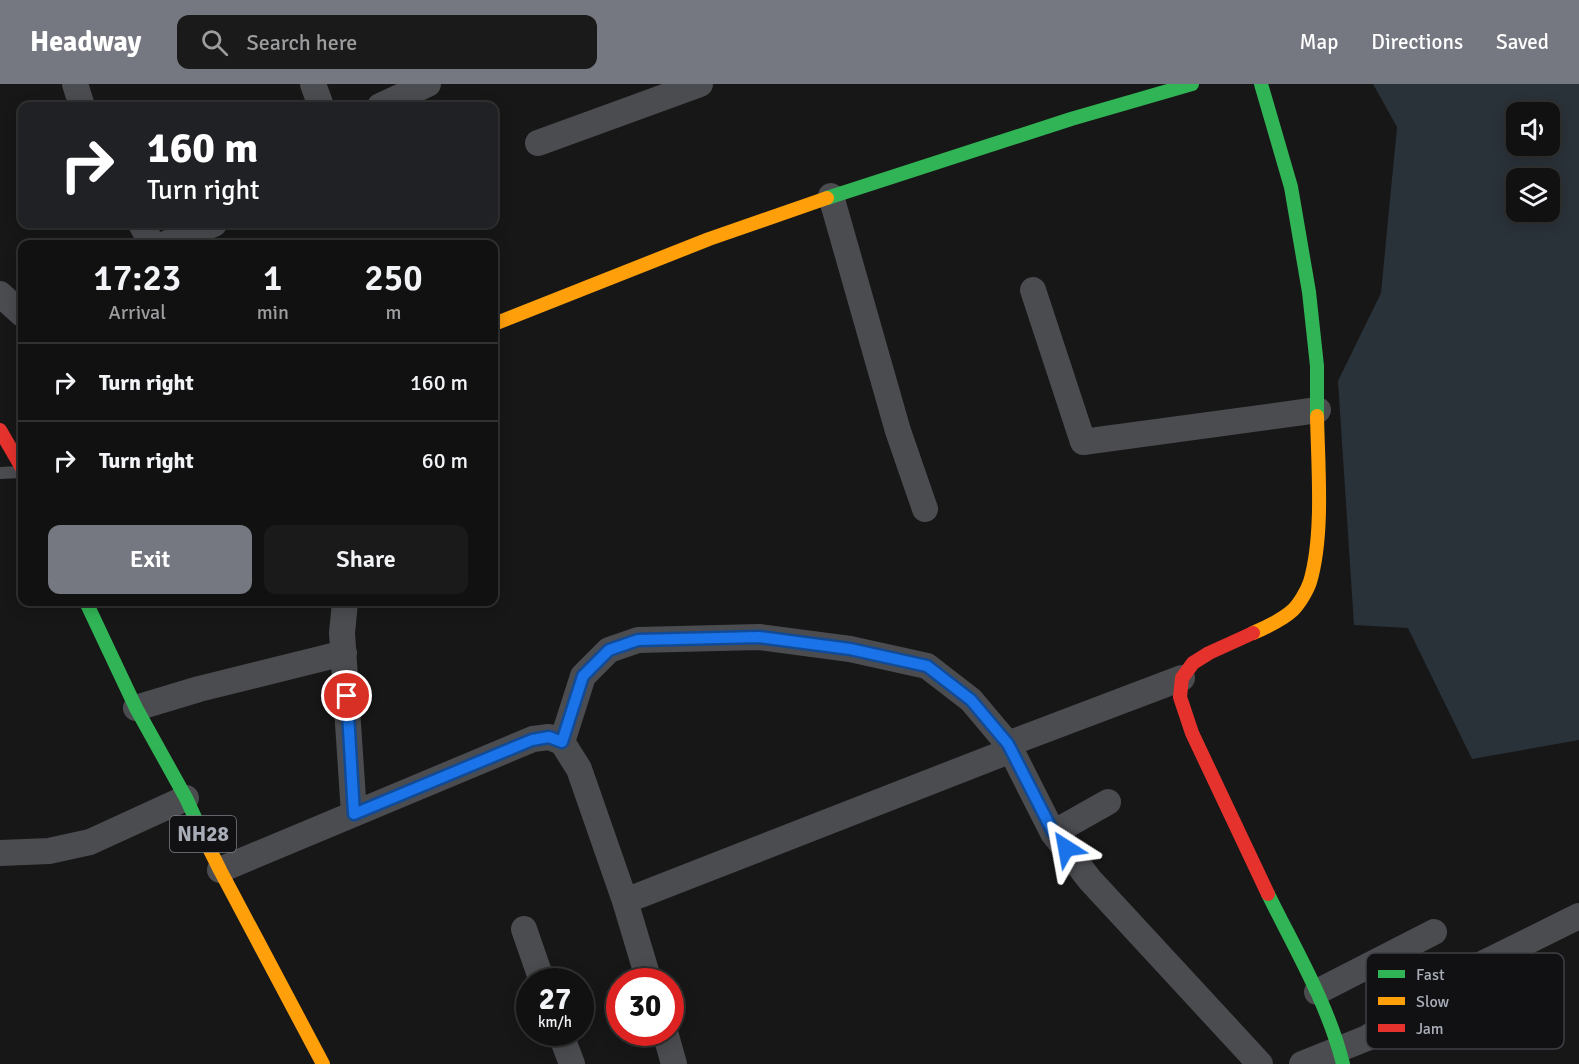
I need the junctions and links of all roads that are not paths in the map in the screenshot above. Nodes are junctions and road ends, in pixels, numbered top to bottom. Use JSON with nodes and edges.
{"nodes":[{"id":1,"x":75,"y":84,"type":"edge"},
{"id":2,"x":313,"y":84,"type":"edge"},
{"id":3,"x":428,"y":84,"type":"edge"},
{"id":4,"x":700,"y":84,"type":"edge"},
{"id":5,"x":1192,"y":84,"type":"edge"},
{"id":6,"x":1261,"y":84,"type":"edge"},
{"id":7,"x":81,"y":102,"type":"edge"},
{"id":8,"x":320,"y":102,"type":"edge"},
{"id":9,"x":389,"y":102,"type":"edge"},
{"id":10,"x":538,"y":143,"type":"dead end"},
{"id":11,"x":831,"y":196,"type":"junction"},
{"id":12,"x":196,"y":228,"type":"edge"},
{"id":13,"x":147,"y":239,"type":"edge"},
{"id":14,"x":1034,"y":290,"type":"dead end"},
{"id":15,"x":498,"y":322,"type":"edge"},
{"id":16,"x":1318,"y":410,"type":"junction"},
{"id":17,"x":0,"y":430,"type":"edge"},
{"id":18,"x":18,"y":463,"type":"edge"},
{"id":19,"x":18,"y":471,"type":"edge"},
{"id":20,"x":0,"y":473,"type":"edge"},
{"id":21,"x":925,"y":509,"type":"dead end"},
{"id":22,"x":88,"y":606,"type":"edge"},
{"id":23,"x":345,"y":606,"type":"edge"},
{"id":24,"x":344,"y":653,"type":"junction"},
{"id":25,"x":1182,"y":678,"type":"junction"},
{"id":26,"x":136,"y":708,"type":"junction"},
{"id":27,"x":562,"y":742,"type":"junction"},
{"id":28,"x":1008,"y":744,"type":"junction"},
{"id":29,"x":186,"y":798,"type":"junction"},
{"id":30,"x":1108,"y":802,"type":"dead end"},
{"id":31,"x":354,"y":814,"type":"junction"},
{"id":32,"x":1053,"y":832,"type":"junction"},
{"id":33,"x":0,"y":853,"type":"edge"},
{"id":34,"x":220,"y":870,"type":"junction"},
{"id":35,"x":625,"y":902,"type":"junction"},
{"id":36,"x":1579,"y":916,"type":"edge"},
{"id":37,"x":524,"y":929,"type":"dead end"},
{"id":38,"x":1434,"y":932,"type":"dead end"},
{"id":39,"x":1393,"y":953,"type":"edge"},
{"id":40,"x":1504,"y":953,"type":"edge"},
{"id":41,"x":1366,"y":967,"type":"edge"},
{"id":42,"x":538,"y":968,"type":"edge"},
{"id":43,"x":646,"y":968,"type":"edge"},
{"id":44,"x":1317,"y":992,"type":"junction"},
{"id":45,"x":1366,"y":1039,"type":"edge"},
{"id":46,"x":565,"y":1046,"type":"edge"},
{"id":47,"x":669,"y":1046,"type":"edge"},
{"id":48,"x":1341,"y":1056,"type":"edge"},
{"id":49,"x":323,"y":1064,"type":"edge"},
{"id":50,"x":572,"y":1064,"type":"edge"},
{"id":51,"x":674,"y":1064,"type":"edge"},
{"id":52,"x":1260,"y":1064,"type":"edge"},
{"id":53,"x":1302,"y":1064,"type":"edge"}],
"edges":[{"from":1,"to":7,"type":"street"},
{"from":2,"to":8,"type":"street"},
{"from":3,"to":9,"type":"street"},
{"from":4,"to":10,"type":"street"},
{"from":5,"to":11,"type":"main road"},
{"from":6,"to":16,"type":"main road"},
{"from":11,"to":15,"type":"main road"},
{"from":11,"to":21,"type":"street"},
{"from":12,"to":13,"type":"street"},
{"from":14,"to":16,"type":"street"},
{"from":16,"to":25,"type":"main road"},
{"from":17,"to":18,"type":"main road"},
{"from":19,"to":20,"type":"lane"},
{"from":22,"to":26,"type":"main road","number":"NH28"},
{"from":23,"to":24,"type":"street"},
{"from":24,"to":26,"type":"street"},
{"from":24,"to":31,"type":"street"},
{"from":25,"to":28,"type":"street"},
{"from":25,"to":44,"type":"main road"},
{"from":26,"to":29,"type":"main road","number":"NH28"},
{"from":27,"to":28,"type":"street"},
{"from":27,"to":31,"type":"street"},
{"from":27,"to":35,"type":"street"},
{"from":28,"to":32,"type":"street"},
{"from":28,"to":35,"type":"street"},
{"from":29,"to":33,"type":"street"},
{"from":29,"to":34,"type":"main road","number":"NH28"},
{"from":30,"to":32,"type":"street"},
{"from":31,"to":34,"type":"street"},
{"from":32,"to":52,"type":"street"},
{"from":34,"to":49,"type":"main road","number":"NH28"},
{"from":35,"to":43,"type":"street"},
{"from":36,"to":40,"type":"street"},
{"from":37,"to":42,"type":"street"},
{"from":38,"to":39,"type":"street"},
{"from":41,"to":44,"type":"street"},
{"from":44,"to":48,"type":"main road"},
{"from":45,"to":48,"type":"street"},
{"from":46,"to":50,"type":"street"},
{"from":47,"to":51,"type":"street"},
{"from":48,"to":53,"type":"street"}]}
